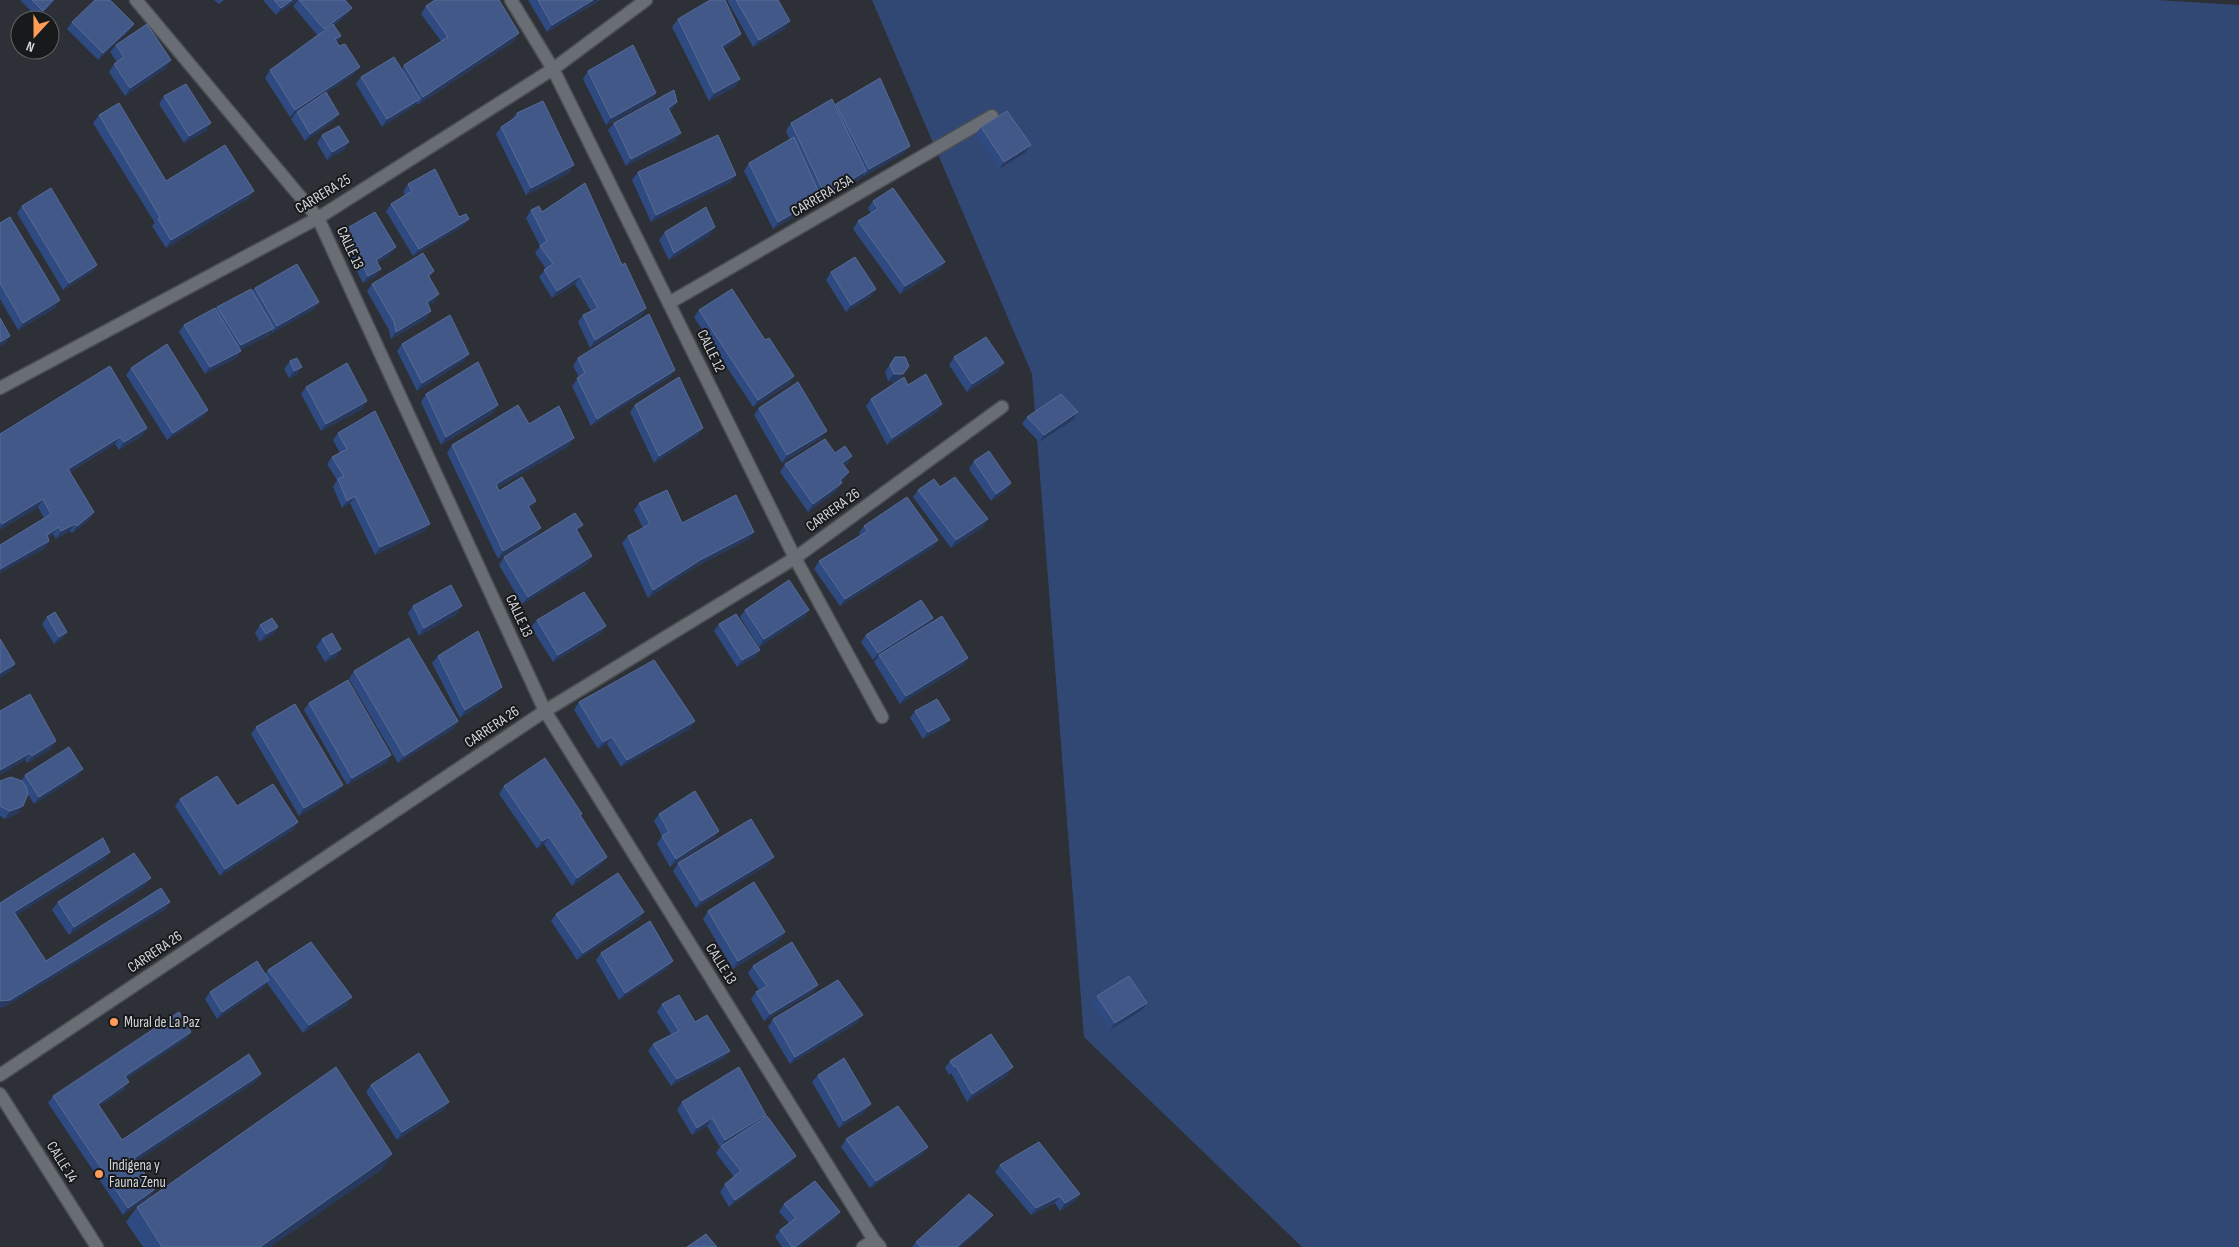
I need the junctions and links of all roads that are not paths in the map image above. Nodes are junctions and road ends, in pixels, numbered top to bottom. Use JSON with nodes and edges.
{"nodes":[{"id":1,"x":136,"y":0,"type":"edge"},
{"id":2,"x":511,"y":0,"type":"edge"},
{"id":3,"x":646,"y":0,"type":"edge"},
{"id":4,"x":553,"y":69,"type":"junction"},
{"id":5,"x":992,"y":116,"type":"dead end"},
{"id":6,"x":318,"y":218,"type":"junction"},
{"id":7,"x":669,"y":303,"type":"junction"},
{"id":8,"x":0,"y":388,"type":"edge"},
{"id":9,"x":1002,"y":407,"type":"dead end"},
{"id":10,"x":795,"y":558,"type":"junction"},
{"id":11,"x":545,"y":711,"type":"junction"},
{"id":12,"x":882,"y":717,"type":"dead end"},
{"id":13,"x":0,"y":1075,"type":"edge"},
{"id":14,"x":0,"y":1094,"type":"edge"},
{"id":15,"x":877,"y":1244,"type":"edge"},
{"id":16,"x":97,"y":1247,"type":"edge"},
{"id":17,"x":863,"y":1247,"type":"edge"}],
"edges":[{"from":1,"to":6,"type":"street","name":"CALLE 13"},
{"from":2,"to":4,"type":"street","name":"CALLE 12"},
{"from":3,"to":4,"type":"street","name":"CARRERA 25"},
{"from":4,"to":6,"type":"street","name":"CARRERA 25"},
{"from":4,"to":7,"type":"street","name":"CALLE 12"},
{"from":5,"to":7,"type":"street","name":"CARRERA 25A"},
{"from":6,"to":8,"type":"street","name":"CARRERA 25"},
{"from":6,"to":11,"type":"street","name":"CALLE 13"},
{"from":7,"to":10,"type":"street","name":"CALLE 12"},
{"from":9,"to":10,"type":"street","name":"CARRERA 26"},
{"from":10,"to":11,"type":"street","name":"CARRERA 26"},
{"from":10,"to":12,"type":"street","name":"CALLE 12"},
{"from":11,"to":13,"type":"street","name":"CARRERA 26"},
{"from":11,"to":15,"type":"street","name":"CALLE 13"},
{"from":14,"to":16,"type":"street","name":"CALLE 14"},
{"from":15,"to":17,"type":"street"}]}
